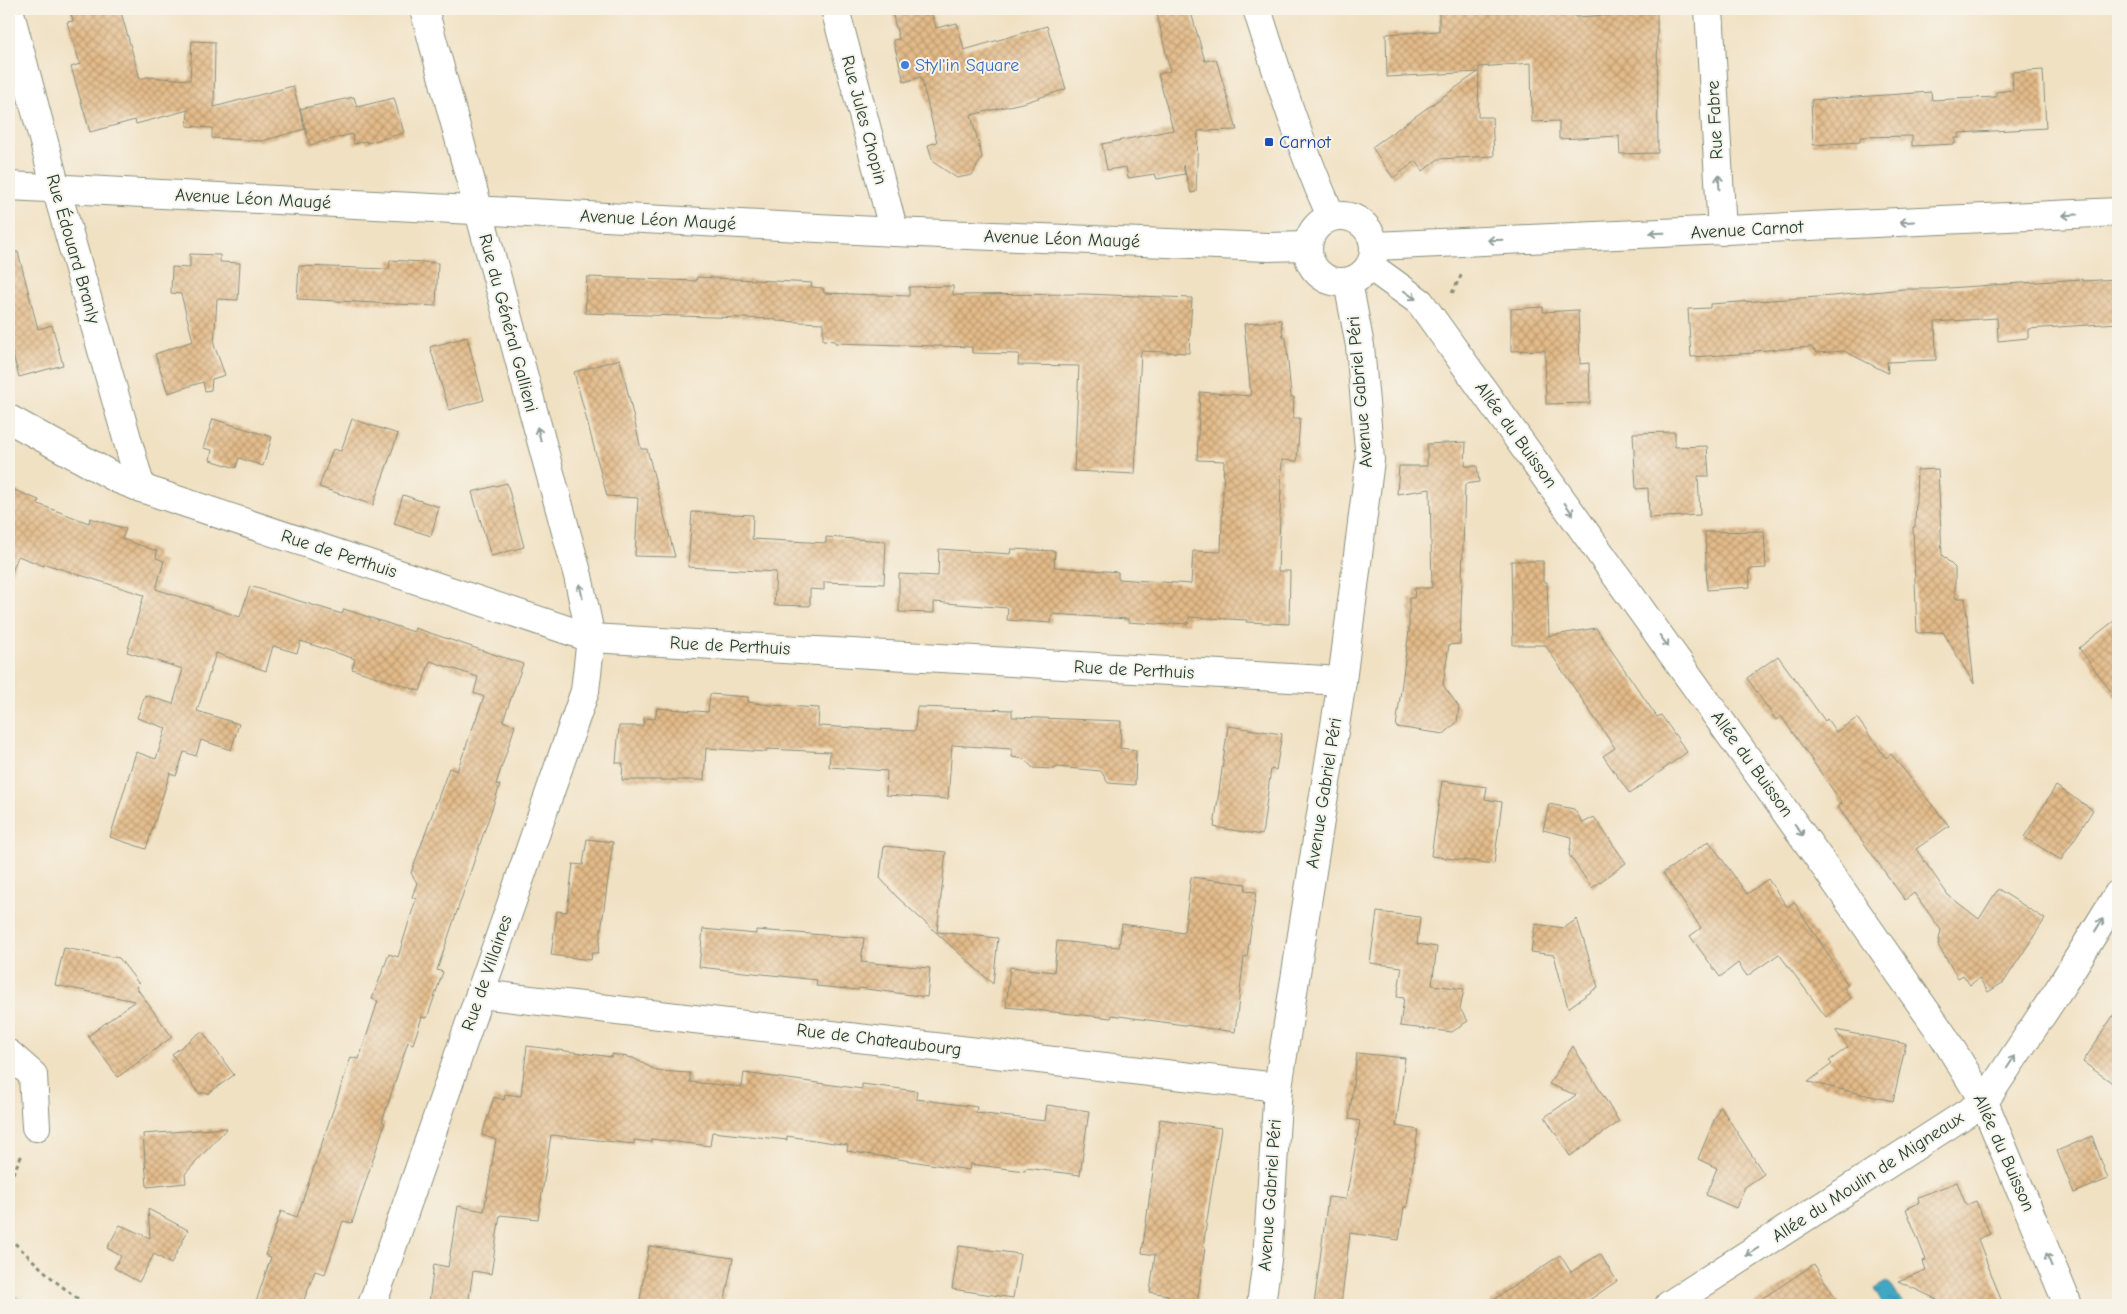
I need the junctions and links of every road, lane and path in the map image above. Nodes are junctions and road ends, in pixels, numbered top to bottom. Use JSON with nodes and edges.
{"nodes":[{"id":1,"x":9,"y":9,"type":"edge"},
{"id":2,"x":424,"y":9,"type":"edge"},
{"id":3,"x":835,"y":9,"type":"edge"},
{"id":4,"x":1257,"y":9,"type":"edge"},
{"id":5,"x":1709,"y":9,"type":"edge"},
{"id":6,"x":9,"y":186,"type":"edge"},
{"id":7,"x":56,"y":188,"type":"junction"},
{"id":8,"x":478,"y":212,"type":"junction"},
{"id":9,"x":2118,"y":212,"type":"edge"},
{"id":10,"x":1331,"y":216,"type":"junction"},
{"id":11,"x":1722,"y":231,"type":"junction"},
{"id":12,"x":894,"y":232,"type":"junction"},
{"id":13,"x":1475,"y":241,"type":"junction"},
{"id":14,"x":1307,"y":246,"type":"junction"},
{"id":15,"x":1373,"y":256,"type":"junction"},
{"id":16,"x":1348,"y":282,"type":"junction"},
{"id":17,"x":1430,"y":315,"type":"junction"},
{"id":18,"x":9,"y":419,"type":"edge"},
{"id":19,"x":141,"y":488,"type":"junction"},
{"id":20,"x":591,"y":638,"type":"junction"},
{"id":21,"x":1342,"y":681,"type":"junction"},
{"id":22,"x":2118,"y":894,"type":"edge"},
{"id":23,"x":480,"y":994,"type":"junction"},
{"id":24,"x":9,"y":1054,"type":"edge"},
{"id":25,"x":1278,"y":1087,"type":"junction"},
{"id":26,"x":1984,"y":1102,"type":"junction"},
{"id":27,"x":36,"y":1127,"type":"dead end"},
{"id":28,"x":9,"y":1238,"type":"edge"},
{"id":29,"x":86,"y":1305,"type":"edge"},
{"id":30,"x":372,"y":1305,"type":"edge"},
{"id":31,"x":1261,"y":1305,"type":"edge"},
{"id":32,"x":1669,"y":1305,"type":"edge"},
{"id":33,"x":2068,"y":1305,"type":"edge"}],
"edges":[{"from":1,"to":7,"type":"street","name":"Rue Édouard Branly"},
{"from":2,"to":8,"type":"street","name":"Rue du Général Gallieni"},
{"from":3,"to":12,"type":"street","name":"Rue Jules Chopin"},
{"from":4,"to":10,"type":"street"},
{"from":11,"to":5,"type":"street","name":"Rue Fabre","one_way":true},
{"from":6,"to":7,"type":"street","name":"Avenue Léon Maugé"},
{"from":7,"to":8,"type":"street","name":"Avenue Léon Maugé"},
{"from":7,"to":19,"type":"street","name":"Rue Édouard Branly"},
{"from":8,"to":12,"type":"street","name":"Avenue Léon Maugé"},
{"from":20,"to":8,"type":"street","name":"Rue du Général Gallieni","one_way":true},
{"from":9,"to":11,"type":"street","name":"Avenue Carnot","one_way":true},
{"from":10,"to":14,"type":"street"},
{"from":10,"to":15,"type":"street"},
{"from":11,"to":13,"type":"street","name":"Avenue Carnot","one_way":true},
{"from":12,"to":14,"type":"street","name":"Avenue Léon Maugé"},
{"from":13,"to":15,"type":"street","name":"Avenue Carnot"},
{"from":13,"to":17,"type":"path"},
{"from":14,"to":16,"type":"street"},
{"from":15,"to":16,"type":"street"},
{"from":15,"to":17,"type":"street","name":"Allée du Buisson","one_way":true},
{"from":16,"to":21,"type":"street","name":"Avenue Gabriel Péri"},
{"from":17,"to":26,"type":"street","name":"Allée du Buisson","one_way":true},
{"from":18,"to":19,"type":"street","name":"Rue de Perthuis"},
{"from":19,"to":20,"type":"street","name":"Rue de Perthuis"},
{"from":20,"to":21,"type":"street","name":"Rue de Perthuis"},
{"from":20,"to":23,"type":"street","name":"Rue de Villaines"},
{"from":21,"to":25,"type":"street","name":"Avenue Gabriel Péri"},
{"from":26,"to":22,"type":"street","name":"Allée du Moulin de Migneaux","one_way":true},
{"from":23,"to":25,"type":"street","name":"Rue de Chateaubourg"},
{"from":23,"to":30,"type":"street","name":"Rue de Villaines"},
{"from":24,"to":27,"type":"street"},
{"from":25,"to":31,"type":"street","name":"Avenue Gabriel Péri"},
{"from":26,"to":32,"type":"street","name":"Allée du Moulin de Migneaux","one_way":true},
{"from":33,"to":26,"type":"street","name":"Allée du Buisson","one_way":true},
{"from":28,"to":29,"type":"path"}]}
